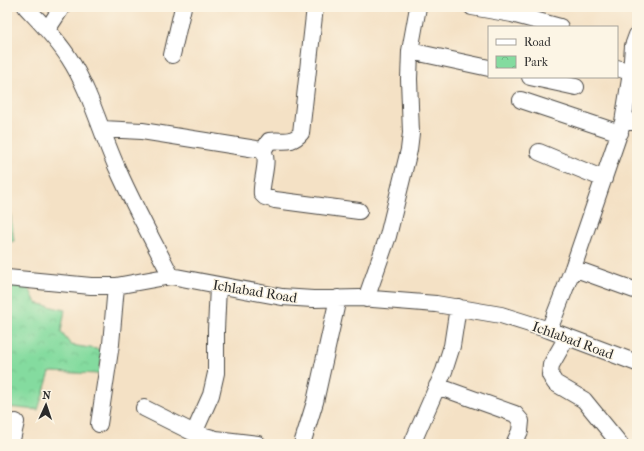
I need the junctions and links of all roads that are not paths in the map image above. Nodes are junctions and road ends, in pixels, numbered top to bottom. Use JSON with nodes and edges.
{"nodes":[{"id":1,"x":26,"y":7,"type":"edge"},
{"id":2,"x":62,"y":7,"type":"edge"},
{"id":3,"x":183,"y":7,"type":"edge"},
{"id":4,"x":315,"y":7,"type":"edge"},
{"id":5,"x":418,"y":7,"type":"edge"},
{"id":6,"x":472,"y":7,"type":"edge"},
{"id":7,"x":556,"y":26,"type":"edge"},
{"id":8,"x":47,"y":30,"type":"junction"},
{"id":9,"x":637,"y":35,"type":"edge"},
{"id":10,"x":410,"y":51,"type":"junction"},
{"id":11,"x":172,"y":55,"type":"dead end"},
{"id":12,"x":488,"y":68,"type":"edge"},
{"id":13,"x":628,"y":72,"type":"edge"},
{"id":14,"x":535,"y":78,"type":"edge"},
{"id":15,"x":576,"y":87,"type":"dead end"},
{"id":16,"x":521,"y":100,"type":"dead end"},
{"id":17,"x":626,"y":125,"type":"edge"},
{"id":18,"x":102,"y":129,"type":"junction"},
{"id":19,"x":263,"y":151,"type":"junction"},
{"id":20,"x":539,"y":152,"type":"dead end"},
{"id":21,"x":604,"y":179,"type":"junction"},
{"id":22,"x":358,"y":211,"type":"dead end"},
{"id":23,"x":573,"y":268,"type":"junction"},
{"id":24,"x":171,"y":276,"type":"junction"},
{"id":25,"x":7,"y":278,"type":"edge"},
{"id":26,"x":116,"y":286,"type":"junction"},
{"id":27,"x":218,"y":286,"type":"junction"},
{"id":28,"x":635,"y":286,"type":"edge"},
{"id":29,"x":338,"y":298,"type":"junction"},
{"id":30,"x":366,"y":299,"type":"junction"},
{"id":31,"x":458,"y":307,"type":"junction"},
{"id":32,"x":549,"y":330,"type":"junction"},
{"id":33,"x":567,"y":337,"type":"junction"},
{"id":34,"x":637,"y":364,"type":"edge"},
{"id":35,"x":437,"y":386,"type":"junction"},
{"id":36,"x":144,"y":408,"type":"dead end"},
{"id":37,"x":16,"y":422,"type":"dead end"},
{"id":38,"x":99,"y":424,"type":"dead end"},
{"id":39,"x":194,"y":433,"type":"junction"},
{"id":40,"x":11,"y":444,"type":"edge"},
{"id":41,"x":258,"y":444,"type":"edge"},
{"id":42,"x":302,"y":444,"type":"edge"},
{"id":43,"x":412,"y":444,"type":"edge"},
{"id":44,"x":514,"y":444,"type":"edge"},
{"id":45,"x":620,"y":444,"type":"edge"}],
"edges":[{"from":1,"to":8,"type":"street"},
{"from":2,"to":8,"type":"street"},
{"from":3,"to":11,"type":"street"},
{"from":4,"to":19,"type":"street"},
{"from":5,"to":10,"type":"street"},
{"from":6,"to":7,"type":"street"},
{"from":8,"to":18,"type":"street"},
{"from":9,"to":13,"type":"street"},
{"from":10,"to":12,"type":"street"},
{"from":10,"to":30,"type":"street"},
{"from":13,"to":17,"type":"street"},
{"from":14,"to":15,"type":"street"},
{"from":16,"to":17,"type":"street"},
{"from":17,"to":21,"type":"street"},
{"from":18,"to":19,"type":"street"},
{"from":18,"to":24,"type":"street"},
{"from":19,"to":22,"type":"street"},
{"from":20,"to":21,"type":"street"},
{"from":21,"to":23,"type":"street"},
{"from":23,"to":28,"type":"street"},
{"from":23,"to":32,"type":"street"},
{"from":24,"to":26,"type":"street"},
{"from":24,"to":27,"type":"street","name":"Ichlabad Road"},
{"from":25,"to":26,"type":"street"},
{"from":26,"to":38,"type":"street"},
{"from":27,"to":29,"type":"street","name":"Ichlabad Road"},
{"from":27,"to":39,"type":"street"},
{"from":29,"to":30,"type":"street","name":"Ichlabad Road"},
{"from":29,"to":42,"type":"street"},
{"from":30,"to":31,"type":"street","name":"Ichlabad Road"},
{"from":31,"to":32,"type":"street","name":"Ichlabad Road"},
{"from":31,"to":35,"type":"street"},
{"from":32,"to":33,"type":"street","name":"Ichlabad Road"},
{"from":33,"to":34,"type":"street","name":"Ichlabad Road"},
{"from":33,"to":45,"type":"street"},
{"from":35,"to":43,"type":"street"},
{"from":35,"to":44,"type":"street"},
{"from":36,"to":39,"type":"street"},
{"from":37,"to":40,"type":"street"},
{"from":39,"to":41,"type":"street"}]}
